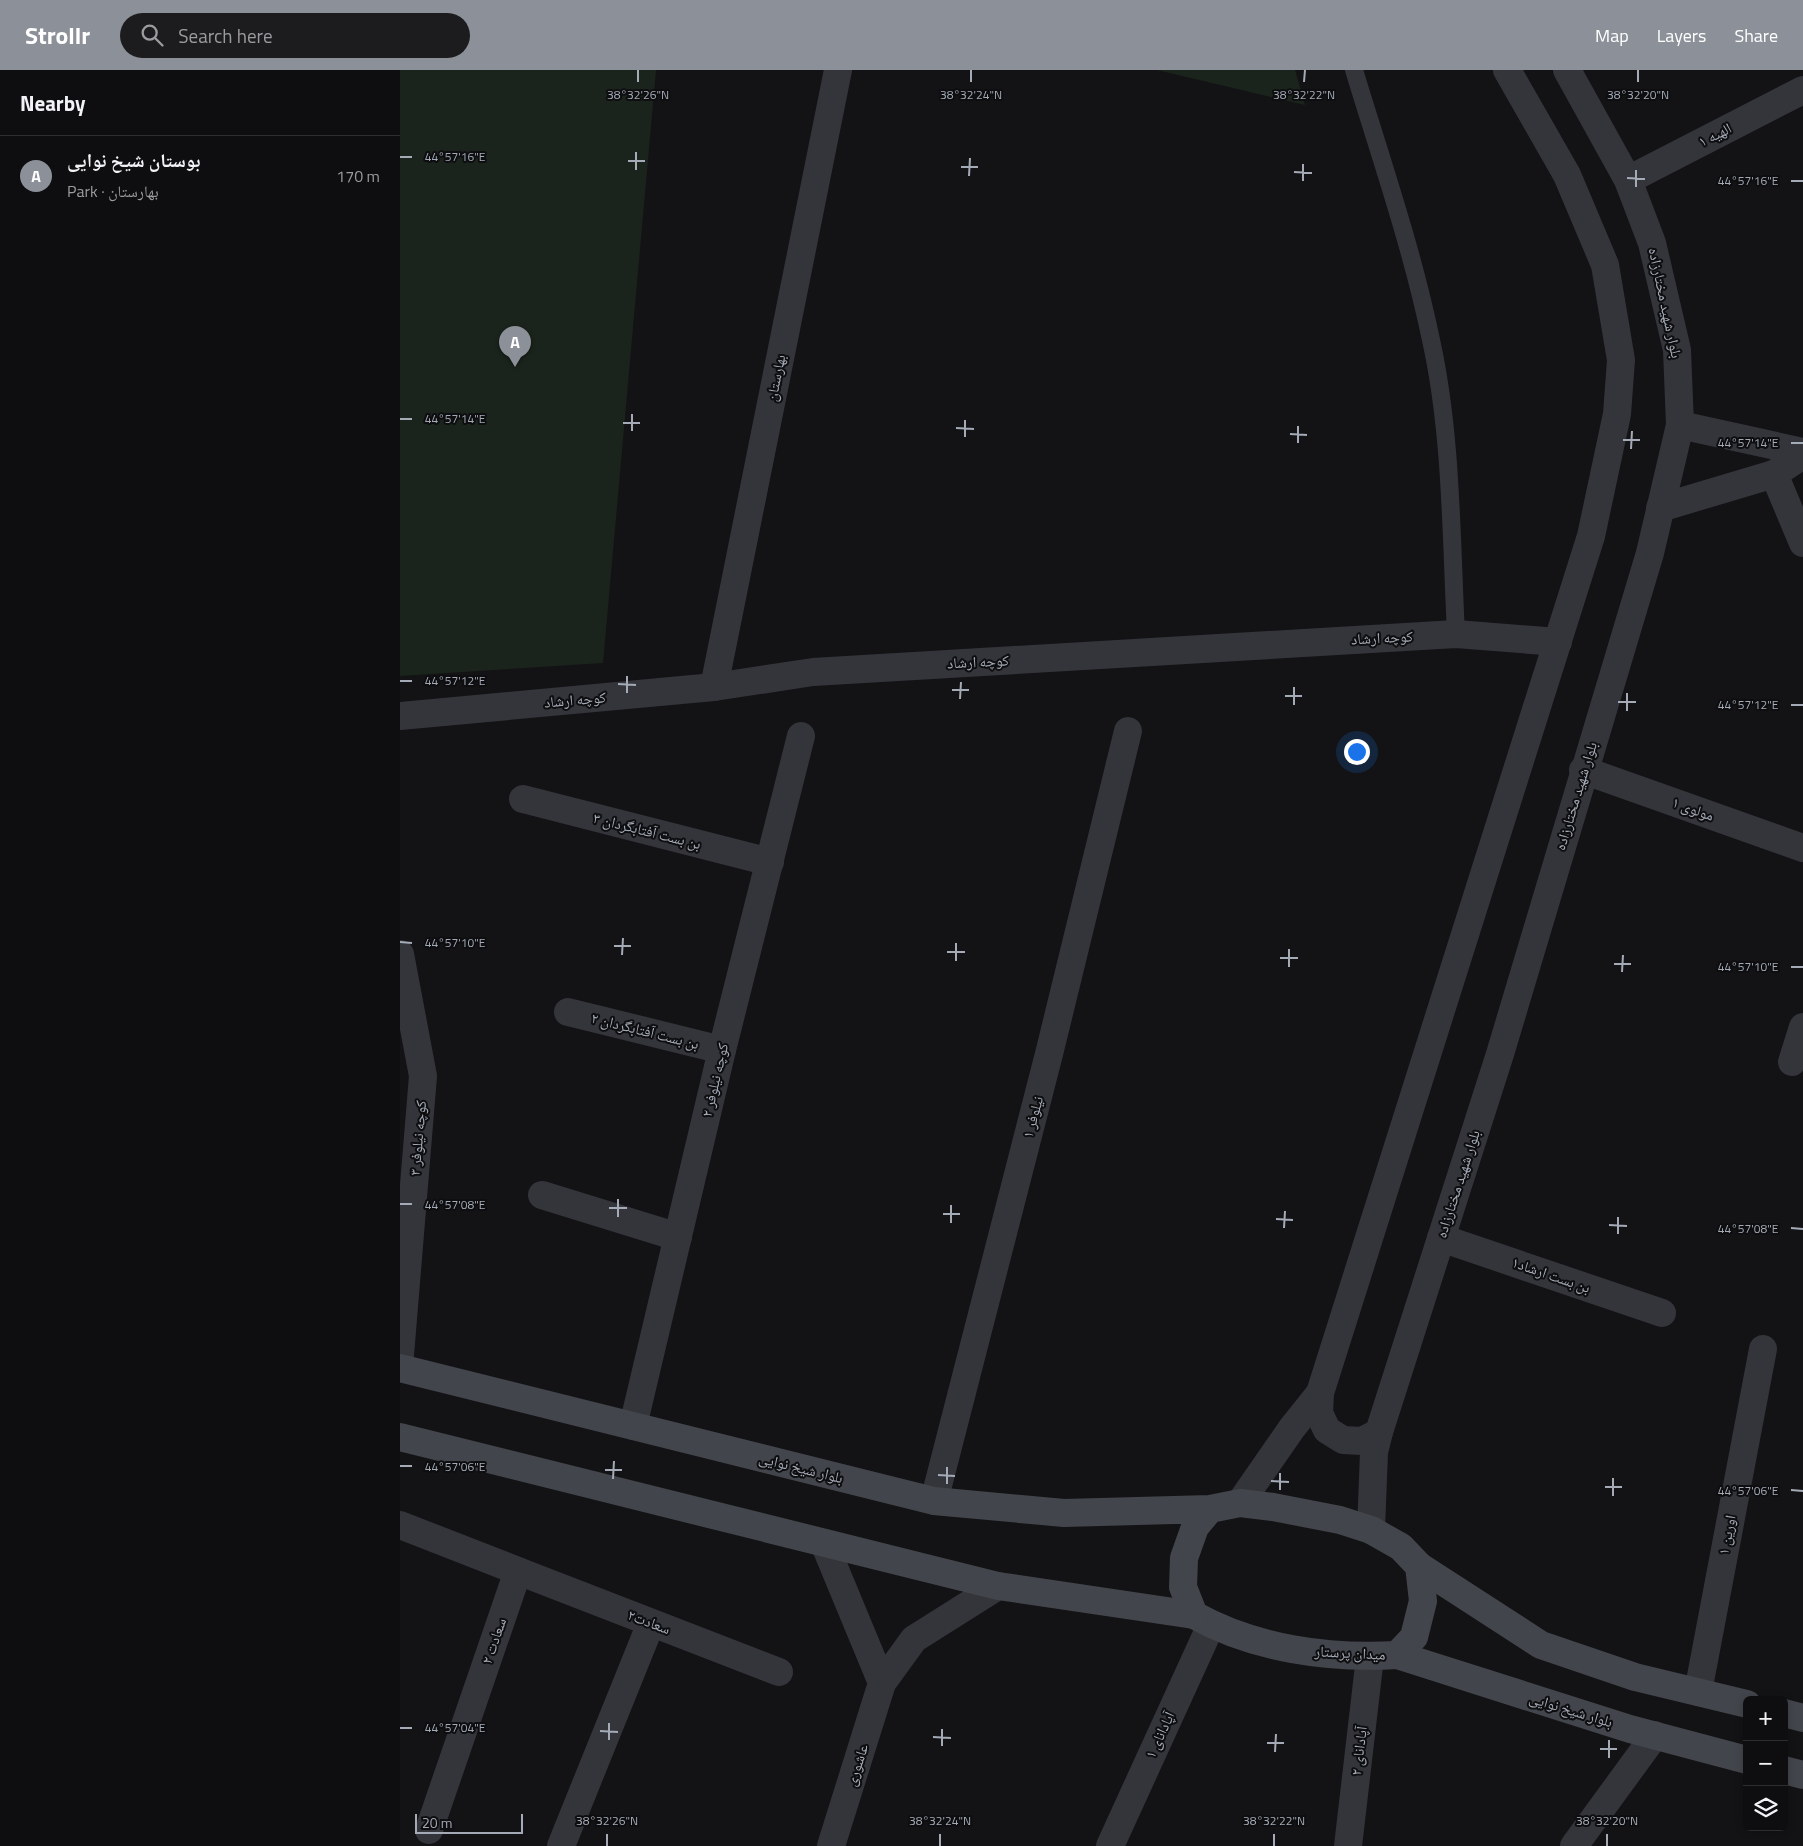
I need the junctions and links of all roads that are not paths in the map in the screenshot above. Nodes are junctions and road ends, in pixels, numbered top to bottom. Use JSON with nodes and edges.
{"nodes":[{"id":1,"x":838,"y":70,"type":"edge"},
{"id":2,"x":1354,"y":70,"type":"edge"},
{"id":3,"x":1507,"y":70,"type":"edge"},
{"id":4,"x":1567,"y":70,"type":"edge"},
{"id":5,"x":1803,"y":90,"type":"edge"},
{"id":6,"x":1628,"y":180,"type":"junction"},
{"id":7,"x":1680,"y":425,"type":"junction"},
{"id":8,"x":1803,"y":453,"type":"edge"},
{"id":9,"x":1774,"y":474,"type":"junction"},
{"id":10,"x":1660,"y":508,"type":"junction"},
{"id":11,"x":1803,"y":542,"type":"edge"},
{"id":12,"x":1456,"y":634,"type":"junction"},
{"id":13,"x":1558,"y":642,"type":"junction"},
{"id":14,"x":714,"y":687,"type":"junction"},
{"id":15,"x":400,"y":716,"type":"edge"},
{"id":16,"x":1128,"y":731,"type":"dead end"},
{"id":17,"x":801,"y":736,"type":"dead end"},
{"id":18,"x":1583,"y":770,"type":"junction"},
{"id":19,"x":523,"y":799,"type":"dead end"},
{"id":20,"x":1803,"y":848,"type":"edge"},
{"id":21,"x":770,"y":862,"type":"junction"},
{"id":22,"x":400,"y":954,"type":"edge"},
{"id":23,"x":568,"y":1012,"type":"dead end"},
{"id":24,"x":1803,"y":1027,"type":"edge"},
{"id":25,"x":722,"y":1050,"type":"junction"},
{"id":26,"x":1792,"y":1062,"type":"dead end"},
{"id":27,"x":542,"y":1194,"type":"dead end"},
{"id":28,"x":678,"y":1237,"type":"junction"},
{"id":29,"x":1440,"y":1238,"type":"junction"},
{"id":30,"x":1662,"y":1313,"type":"dead end"},
{"id":31,"x":1763,"y":1349,"type":"dead end"},
{"id":32,"x":400,"y":1355,"type":"edge"},
{"id":33,"x":400,"y":1368,"type":"edge"},
{"id":34,"x":1320,"y":1393,"type":"junction"},
{"id":35,"x":633,"y":1426,"type":"junction"},
{"id":36,"x":1379,"y":1432,"type":"junction"},
{"id":37,"x":400,"y":1437,"type":"edge"},
{"id":38,"x":934,"y":1501,"type":"junction"},
{"id":39,"x":1240,"y":1503,"type":"junction"},
{"id":40,"x":1210,"y":1509,"type":"junction"},
{"id":41,"x":400,"y":1525,"type":"edge"},
{"id":42,"x":1371,"y":1530,"type":"junction"},
{"id":43,"x":824,"y":1543,"type":"junction"},
{"id":44,"x":1419,"y":1566,"type":"junction"},
{"id":45,"x":518,"y":1571,"type":"junction"},
{"id":46,"x":998,"y":1586,"type":"junction"},
{"id":47,"x":1202,"y":1620,"type":"junction"},
{"id":48,"x":651,"y":1622,"type":"junction"},
{"id":49,"x":1397,"y":1655,"type":"junction"},
{"id":50,"x":1370,"y":1657,"type":"junction"},
{"id":51,"x":780,"y":1672,"type":"dead end"},
{"id":52,"x":882,"y":1683,"type":"junction"},
{"id":53,"x":1698,"y":1692,"type":"junction"},
{"id":54,"x":1743,"y":1703,"type":"edge"},
{"id":55,"x":1788,"y":1714,"type":"edge"},
{"id":56,"x":1803,"y":1718,"type":"edge"},
{"id":57,"x":1655,"y":1735,"type":"junction"},
{"id":58,"x":1743,"y":1759,"type":"edge"},
{"id":59,"x":1788,"y":1771,"type":"edge"},
{"id":60,"x":1803,"y":1776,"type":"edge"},
{"id":61,"x":429,"y":1830,"type":"dead end"},
{"id":62,"x":561,"y":1846,"type":"edge"},
{"id":63,"x":831,"y":1846,"type":"edge"},
{"id":64,"x":1110,"y":1846,"type":"edge"},
{"id":65,"x":1348,"y":1846,"type":"edge"},
{"id":66,"x":1574,"y":1846,"type":"edge"}],
"edges":[{"from":1,"to":14,"type":"street","name":"بهارستان"},
{"from":2,"to":12,"type":"lane"},
{"from":3,"to":13,"type":"street"},
{"from":4,"to":6,"type":"street","name":"بلوار شهید مختارزاده"},
{"from":5,"to":6,"type":"street","name":"الهیه ۱"},
{"from":6,"to":7,"type":"street","name":"بلوار شهید مختارزاده"},
{"from":7,"to":8,"type":"street"},
{"from":7,"to":10,"type":"street","name":"بلوار شهید مختارزاده"},
{"from":8,"to":9,"type":"street"},
{"from":9,"to":10,"type":"street"},
{"from":9,"to":11,"type":"street"},
{"from":10,"to":18,"type":"street","name":"بلوار شهید مختارزاده"},
{"from":12,"to":13,"type":"street","name":"کوچه ارشاد"},
{"from":12,"to":14,"type":"street","name":"کوچه ارشاد"},
{"from":13,"to":34,"type":"street"},
{"from":14,"to":15,"type":"street","name":"کوچه ارشاد"},
{"from":16,"to":38,"type":"street","name":"۱ نیلوفر"},
{"from":17,"to":21,"type":"street","name":"کوچه نیلوفر ۲"},
{"from":18,"to":20,"type":"street","name":"مولوی ۱"},
{"from":18,"to":29,"type":"street","name":"بلوار شهید مختارزاده"},
{"from":19,"to":21,"type":"street","name":"بن بست آفتابگردان ۳"},
{"from":21,"to":25,"type":"street","name":"کوچه نیلوفر ۲"},
{"from":22,"to":32,"type":"street","name":"کوچه نیلوفر ۳"},
{"from":23,"to":25,"type":"street","name":"بن بست آفتابگردان ۲"},
{"from":24,"to":26,"type":"street"},
{"from":25,"to":28,"type":"street","name":"کوچه نیلوفر ۲"},
{"from":27,"to":28,"type":"street"},
{"from":28,"to":35,"type":"street","name":"کوچه نیلوفر ۲"},
{"from":29,"to":30,"type":"street","name":"بن بست ارشاد۱"},
{"from":29,"to":36,"type":"street","name":"بلوار شهید مختارزاده"},
{"from":31,"to":53,"type":"street","name":"اورین ۱"},
{"from":33,"to":35,"type":"main road","name":"بلوار شیخ نوایی"},
{"from":34,"to":36,"type":"street"},
{"from":34,"to":39,"type":"street"},
{"from":35,"to":38,"type":"main road","name":"بلوار شیخ نوایی"},
{"from":36,"to":42,"type":"street","name":"بلوار شهید مختارزاده"},
{"from":37,"to":43,"type":"main road"},
{"from":38,"to":40,"type":"main road","name":"بلوار شیخ نوایی"},
{"from":39,"to":40,"type":"main road"},
{"from":39,"to":42,"type":"main road"},
{"from":40,"to":47,"type":"main road"},
{"from":41,"to":45,"type":"street"},
{"from":42,"to":44,"type":"main road"},
{"from":43,"to":46,"type":"main road"},
{"from":43,"to":52,"type":"street"},
{"from":44,"to":49,"type":"main road","name":"میدان پرستار"},
{"from":44,"to":53,"type":"main road"},
{"from":45,"to":48,"type":"street","name":"سعادت۲"},
{"from":45,"to":61,"type":"street","name":"سعادت ۲"},
{"from":46,"to":47,"type":"main road"},
{"from":46,"to":52,"type":"street","name":"عاشوری"},
{"from":47,"to":50,"type":"main road","name":"میدان پرستار"},
{"from":47,"to":64,"type":"street","name":"آپادانای ۱"},
{"from":48,"to":51,"type":"street","name":"سعادت۲"},
{"from":48,"to":62,"type":"street"},
{"from":49,"to":50,"type":"main road","name":"میدان پرستار"},
{"from":49,"to":57,"type":"main road","name":"بلوار شیخ نوایی"},
{"from":50,"to":65,"type":"street","name":"آپادانای ۲"},
{"from":52,"to":63,"type":"street","name":"عاشوری"},
{"from":53,"to":54,"type":"main road"},
{"from":55,"to":56,"type":"main road"},
{"from":57,"to":58,"type":"main road","name":"بلوار شیخ نوایی"},
{"from":57,"to":66,"type":"street"},
{"from":59,"to":60,"type":"main road"}]}
